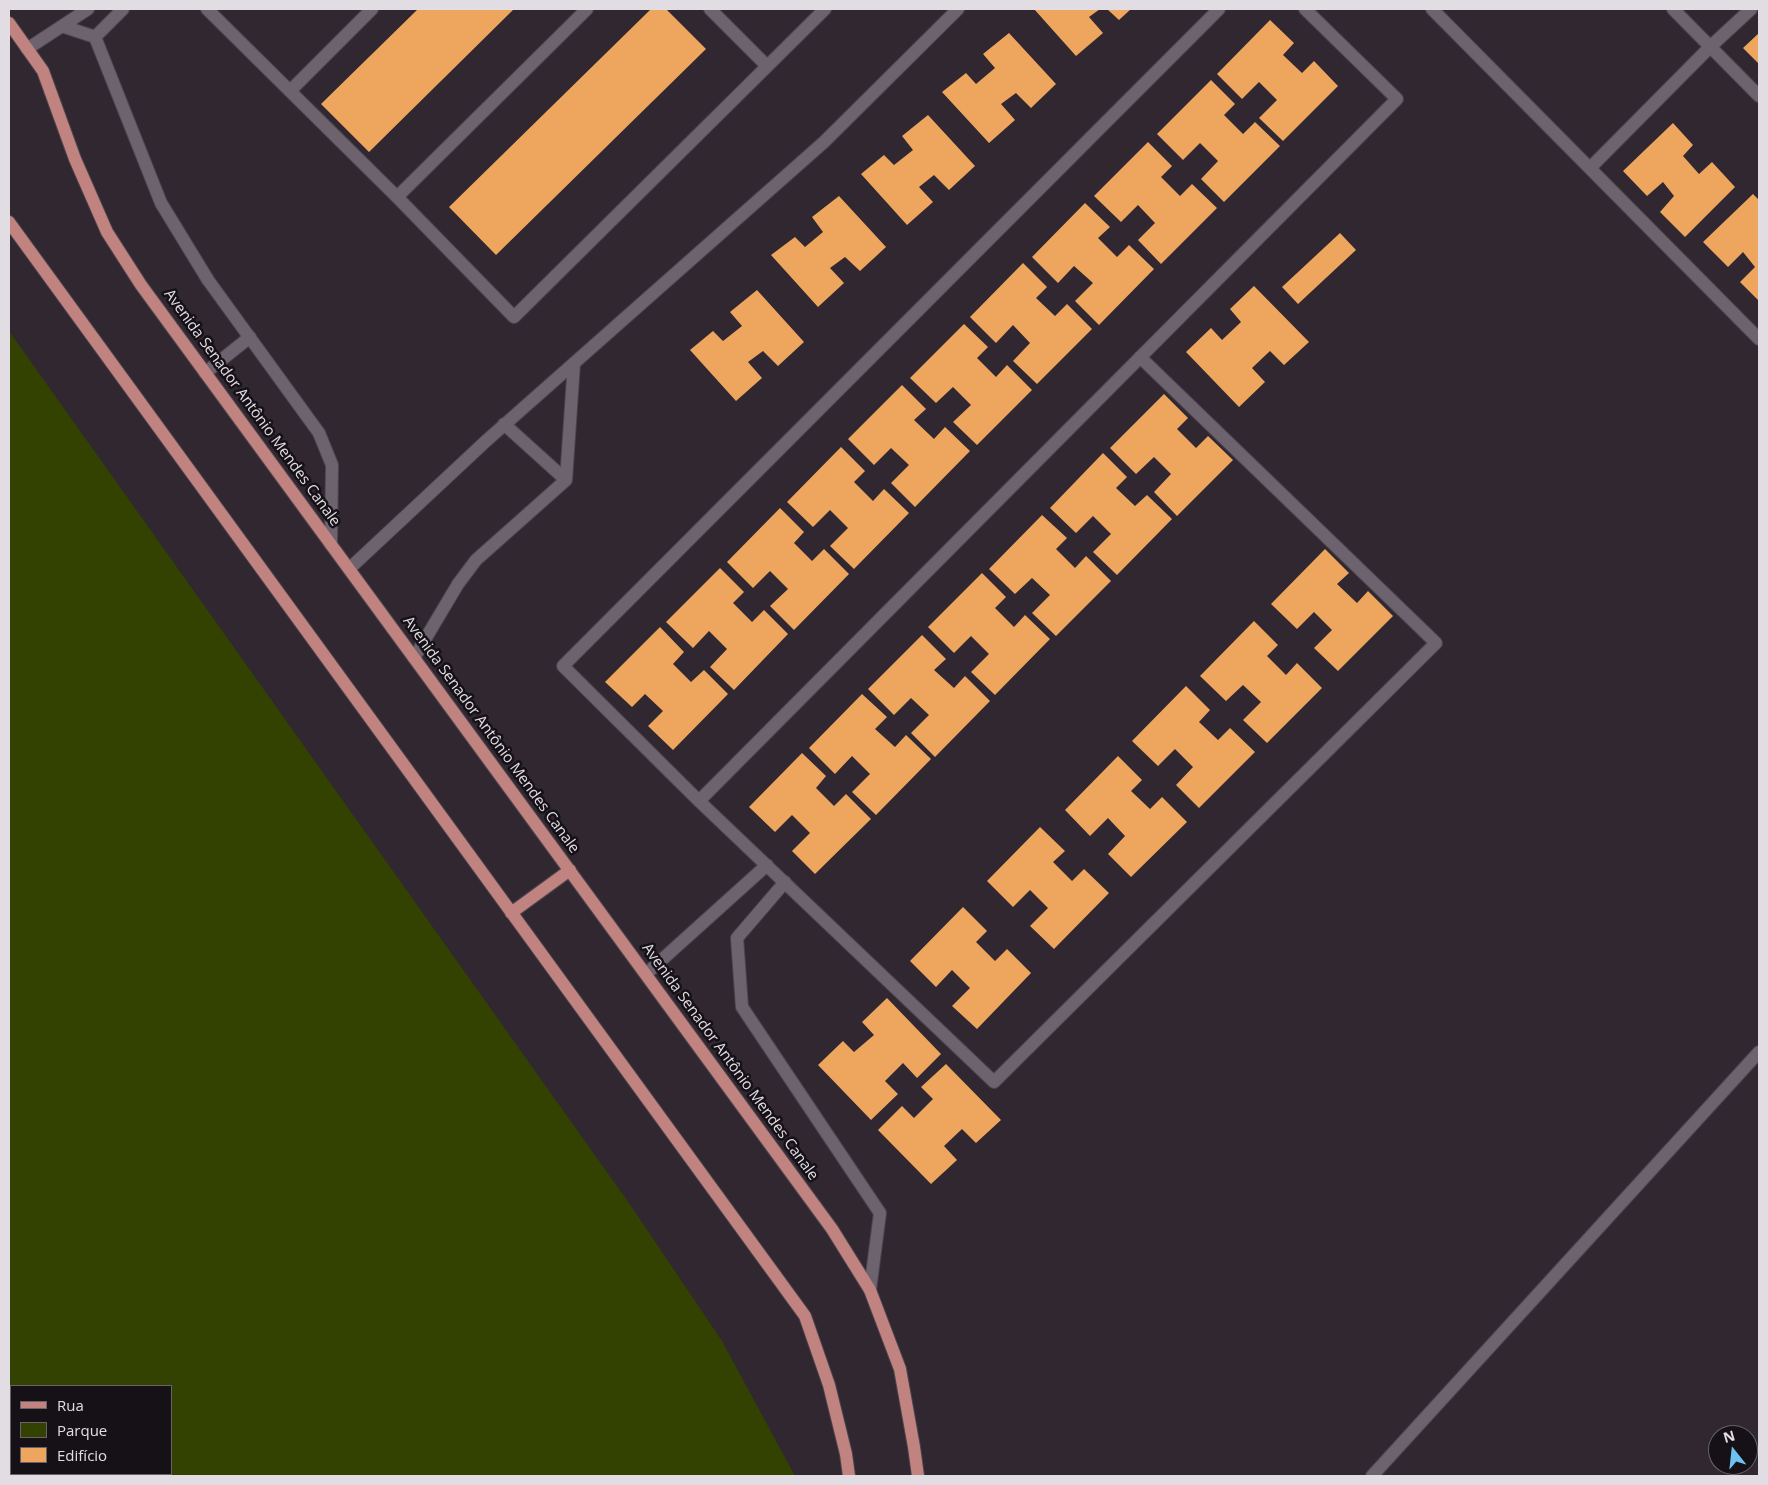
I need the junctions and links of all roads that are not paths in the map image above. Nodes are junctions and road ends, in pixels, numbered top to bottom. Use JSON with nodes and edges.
{"nodes":[{"id":1,"x":88,"y":9,"type":"edge"},
{"id":2,"x":123,"y":9,"type":"edge"},
{"id":3,"x":207,"y":9,"type":"edge"},
{"id":4,"x":372,"y":9,"type":"edge"},
{"id":5,"x":587,"y":9,"type":"edge"},
{"id":6,"x":710,"y":9,"type":"edge"},
{"id":7,"x":825,"y":9,"type":"edge"},
{"id":8,"x":958,"y":9,"type":"edge"},
{"id":9,"x":1219,"y":9,"type":"edge"},
{"id":10,"x":1305,"y":9,"type":"edge"},
{"id":11,"x":1432,"y":9,"type":"edge"},
{"id":12,"x":1673,"y":9,"type":"edge"},
{"id":13,"x":1751,"y":9,"type":"edge"},
{"id":14,"x":9,"y":23,"type":"edge"},
{"id":15,"x":62,"y":26,"type":"junction"},
{"id":16,"x":95,"y":37,"type":"junction"},
{"id":17,"x":1710,"y":46,"type":"junction"},
{"id":18,"x":27,"y":49,"type":"junction"},
{"id":19,"x":767,"y":66,"type":"junction"},
{"id":20,"x":290,"y":91,"type":"junction"},
{"id":21,"x":1759,"y":96,"type":"edge"},
{"id":22,"x":1590,"y":168,"type":"junction"},
{"id":23,"x":397,"y":197,"type":"junction"},
{"id":24,"x":9,"y":222,"type":"edge"},
{"id":25,"x":250,"y":337,"type":"junction"},
{"id":26,"x":1759,"y":339,"type":"edge"},
{"id":27,"x":1140,"y":357,"type":"junction"},
{"id":28,"x":574,"y":363,"type":"junction"},
{"id":29,"x":205,"y":373,"type":"junction"},
{"id":30,"x":504,"y":424,"type":"junction"},
{"id":31,"x":566,"y":480,"type":"junction"},
{"id":32,"x":331,"y":545,"type":"junction"},
{"id":33,"x":349,"y":569,"type":"junction"},
{"id":34,"x":414,"y":658,"type":"junction"},
{"id":35,"x":699,"y":801,"type":"junction"},
{"id":36,"x":766,"y":865,"type":"junction"},
{"id":37,"x":570,"y":870,"type":"junction"},
{"id":38,"x":785,"y":882,"type":"junction"},
{"id":39,"x":511,"y":913,"type":"junction"},
{"id":40,"x":646,"y":974,"type":"junction"},
{"id":41,"x":1759,"y":1052,"type":"edge"},
{"id":42,"x":870,"y":1290,"type":"junction"},
{"id":43,"x":849,"y":1476,"type":"edge"},
{"id":44,"x":918,"y":1476,"type":"edge"},
{"id":45,"x":1372,"y":1476,"type":"edge"}],
"edges":[{"from":1,"to":15,"type":"street"},
{"from":2,"to":16,"type":"street"},
{"from":3,"to":20,"type":"street"},
{"from":4,"to":20,"type":"street"},
{"from":5,"to":23,"type":"street"},
{"from":6,"to":19,"type":"street"},
{"from":7,"to":19,"type":"street"},
{"from":8,"to":28,"type":"street"},
{"from":9,"to":35,"type":"street"},
{"from":10,"to":27,"type":"street"},
{"from":11,"to":22,"type":"street"},
{"from":12,"to":17,"type":"street"},
{"from":13,"to":17,"type":"street"},
{"from":14,"to":18,"type":"main road","name":"Avenida Senador Antônio Mendes Canale"},
{"from":15,"to":16,"type":"street"},
{"from":15,"to":18,"type":"street"},
{"from":16,"to":25,"type":"street"},
{"from":17,"to":21,"type":"street"},
{"from":17,"to":22,"type":"street"},
{"from":18,"to":29,"type":"main road","name":"Avenida Senador Antônio Mendes Canale"},
{"from":19,"to":23,"type":"street"},
{"from":20,"to":23,"type":"street"},
{"from":22,"to":26,"type":"street"},
{"from":24,"to":39,"type":"main road"},
{"from":25,"to":29,"type":"street"},
{"from":25,"to":32,"type":"street"},
{"from":27,"to":35,"type":"street"},
{"from":27,"to":38,"type":"street"},
{"from":28,"to":30,"type":"street"},
{"from":28,"to":31,"type":"street"},
{"from":29,"to":32,"type":"main road","name":"Avenida Senador Antônio Mendes Canale"},
{"from":30,"to":31,"type":"street"},
{"from":30,"to":33,"type":"street"},
{"from":31,"to":34,"type":"street"},
{"from":32,"to":33,"type":"main road","name":"Avenida Senador Antônio Mendes Canale"},
{"from":33,"to":34,"type":"main road","name":"Avenida Senador Antônio Mendes Canale"},
{"from":34,"to":37,"type":"main road","name":"Avenida Senador Antônio Mendes Canale"},
{"from":35,"to":36,"type":"street"},
{"from":36,"to":38,"type":"street"},
{"from":36,"to":40,"type":"street"},
{"from":37,"to":39,"type":"main road"},
{"from":37,"to":40,"type":"main road","name":"Avenida Senador Antônio Mendes Canale"},
{"from":38,"to":42,"type":"street"},
{"from":39,"to":43,"type":"main road"},
{"from":40,"to":42,"type":"main road","name":"Avenida Senador Antônio Mendes Canale"},
{"from":41,"to":45,"type":"street"},
{"from":42,"to":44,"type":"main road","name":"Avenida Senador Antônio Mendes Canale"}]}
